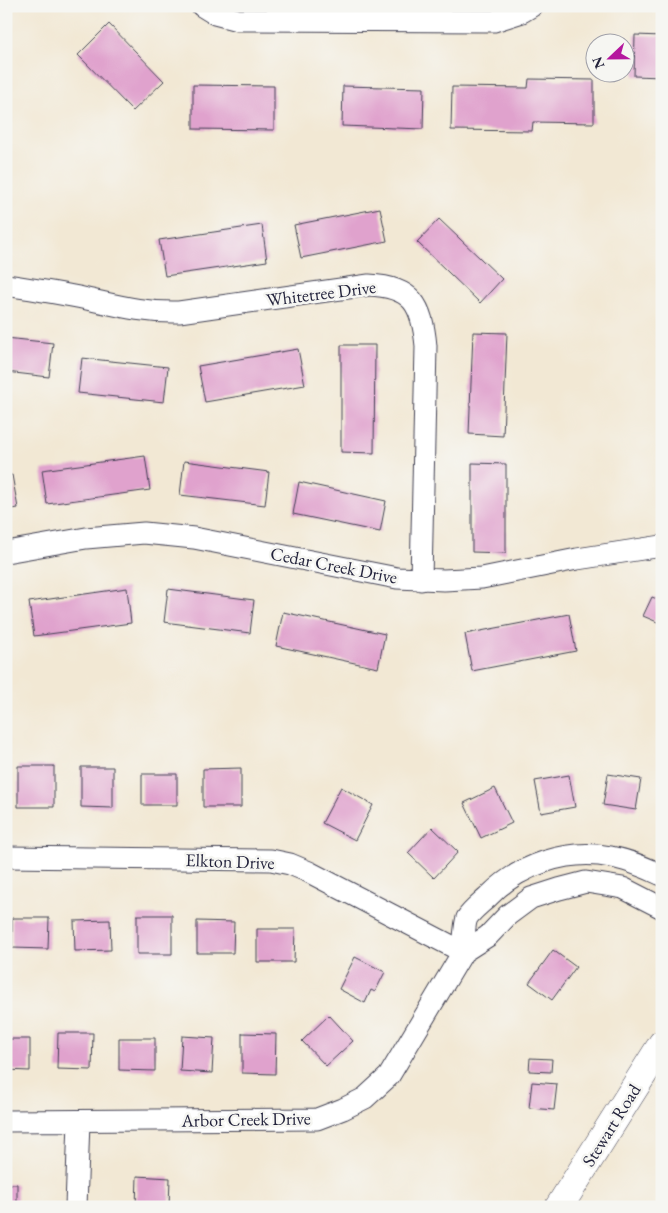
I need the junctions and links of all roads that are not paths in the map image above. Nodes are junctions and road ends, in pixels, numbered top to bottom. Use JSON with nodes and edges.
{"nodes":[{"id":1,"x":202,"y":6,"type":"edge"},
{"id":2,"x":532,"y":6,"type":"edge"},
{"id":3,"x":468,"y":13,"type":"edge"},
{"id":4,"x":6,"y":285,"type":"edge"},
{"id":5,"x":662,"y":546,"type":"edge"},
{"id":6,"x":6,"y":552,"type":"edge"},
{"id":7,"x":421,"y":580,"type":"junction"},
{"id":8,"x":589,"y":855,"type":"junction"},
{"id":9,"x":6,"y":857,"type":"edge"},
{"id":10,"x":662,"y":875,"type":"edge"},
{"id":11,"x":586,"y":882,"type":"junction"},
{"id":12,"x":662,"y":908,"type":"edge"},
{"id":13,"x":463,"y":952,"type":"junction"},
{"id":14,"x":662,"y":1044,"type":"edge"},
{"id":15,"x":6,"y":1120,"type":"edge"},
{"id":16,"x":80,"y":1121,"type":"junction"},
{"id":17,"x":76,"y":1207,"type":"edge"},
{"id":18,"x":560,"y":1207,"type":"edge"}],
"edges":[{"from":1,"to":3,"type":"street"},
{"from":2,"to":3,"type":"street"},
{"from":4,"to":7,"type":"street","name":"Whitetree Drive"},
{"from":5,"to":7,"type":"street","name":"Cedar Creek Drive"},
{"from":6,"to":7,"type":"street","name":"Cedar Creek Drive"},
{"from":8,"to":10,"type":"street","name":"Arbor Creek Drive"},
{"from":8,"to":11,"type":"street"},
{"from":8,"to":13,"type":"street","name":"Arbor Creek Drive"},
{"from":9,"to":13,"type":"street","name":"Elkton Drive"},
{"from":11,"to":12,"type":"street","name":"Arbor Creek Drive"},
{"from":11,"to":13,"type":"street","name":"Arbor Creek Drive"},
{"from":13,"to":16,"type":"street","name":"Arbor Creek Drive"},
{"from":14,"to":18,"type":"street","name":"Stewart Road"},
{"from":15,"to":16,"type":"street","name":"Arbor Creek Drive"},
{"from":16,"to":17,"type":"street"}]}
